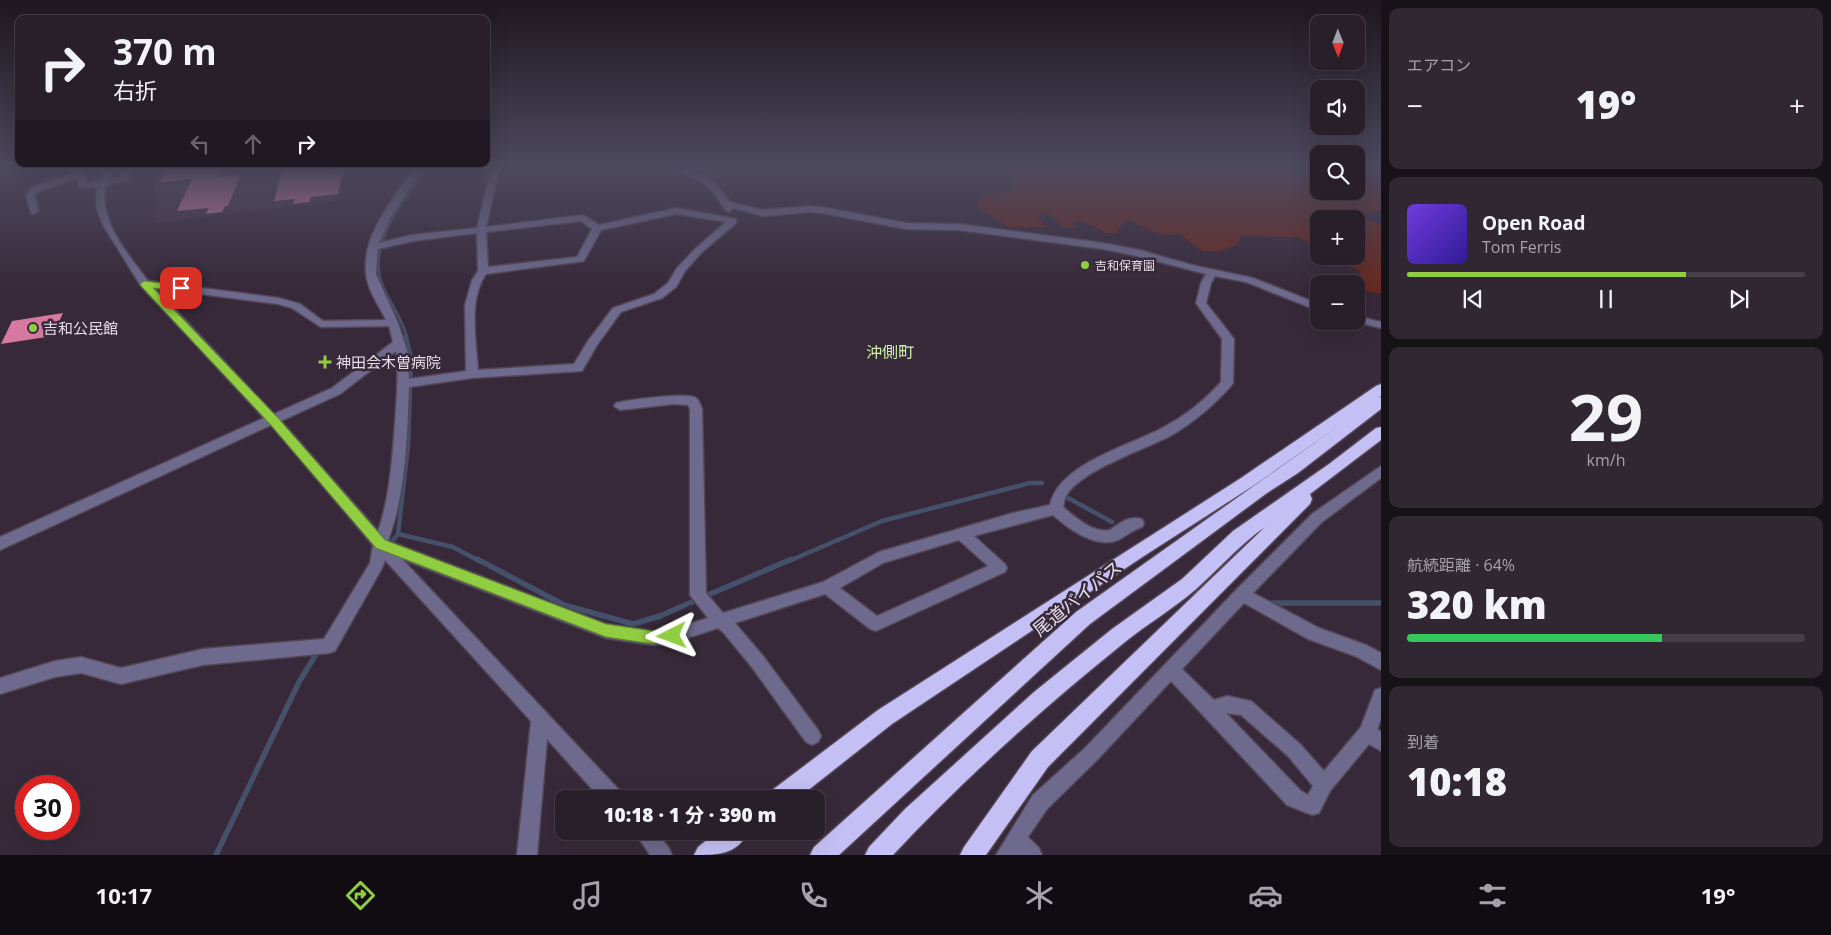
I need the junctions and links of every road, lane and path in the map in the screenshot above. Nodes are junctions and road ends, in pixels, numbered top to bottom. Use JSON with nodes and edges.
{"nodes":[{"id":1,"x":101,"y":209,"type":"edge"},
{"id":2,"x":391,"y":209,"type":"edge"},
{"id":3,"x":486,"y":209,"type":"edge"},
{"id":4,"x":728,"y":209,"type":"edge"},
{"id":5,"x":746,"y":209,"type":"edge"},
{"id":6,"x":733,"y":221,"type":"junction"},
{"id":7,"x":597,"y":228,"type":"junction"},
{"id":8,"x":481,"y":230,"type":"junction"},
{"id":9,"x":373,"y":247,"type":"junction"},
{"id":10,"x":483,"y":271,"type":"junction"},
{"id":11,"x":1213,"y":272,"type":"junction"},
{"id":12,"x":144,"y":284,"type":"junction"},
{"id":13,"x":1310,"y":304,"type":"edge"},
{"id":14,"x":1365,"y":321,"type":"edge"},
{"id":15,"x":393,"y":323,"type":"junction"},
{"id":16,"x":1381,"y":325,"type":"edge"},
{"id":17,"x":398,"y":344,"type":"junction"},
{"id":18,"x":472,"y":374,"type":"junction"},
{"id":19,"x":403,"y":384,"type":"junction"},
{"id":20,"x":1381,"y":389,"type":"edge"},
{"id":21,"x":1381,"y":402,"type":"edge"},
{"id":22,"x":620,"y":406,"type":"dead end"},
{"id":23,"x":274,"y":421,"type":"junction"},
{"id":24,"x":1381,"y":432,"type":"edge"},
{"id":25,"x":1335,"y":468,"type":"junction"},
{"id":26,"x":1381,"y":471,"type":"edge"},
{"id":27,"x":1056,"y":509,"type":"junction"},
{"id":28,"x":1137,"y":523,"type":"dead end"},
{"id":29,"x":962,"y":534,"type":"junction"},
{"id":30,"x":0,"y":544,"type":"edge"},
{"id":31,"x":380,"y":544,"type":"junction"},
{"id":32,"x":404,"y":560,"type":"junction"},
{"id":33,"x":826,"y":587,"type":"junction"},
{"id":34,"x":1242,"y":594,"type":"junction"},
{"id":35,"x":720,"y":621,"type":"junction"},
{"id":36,"x":1381,"y":662,"type":"edge"},
{"id":37,"x":1171,"y":669,"type":"junction"},
{"id":38,"x":0,"y":686,"type":"edge"},
{"id":39,"x":1381,"y":696,"type":"edge"},
{"id":40,"x":1211,"y":709,"type":"junction"},
{"id":41,"x":540,"y":717,"type":"junction"},
{"id":42,"x":812,"y":736,"type":"dead end"},
{"id":43,"x":1374,"y":737,"type":"edge"},
{"id":44,"x":1324,"y":784,"type":"junction"},
{"id":45,"x":606,"y":790,"type":"edge"},
{"id":46,"x":791,"y":790,"type":"edge"},
{"id":47,"x":650,"y":840,"type":"edge"},
{"id":48,"x":725,"y":840,"type":"edge"},
{"id":49,"x":1011,"y":847,"type":"edge"},
{"id":50,"x":528,"y":855,"type":"edge"},
{"id":51,"x":662,"y":855,"type":"edge"},
{"id":52,"x":706,"y":855,"type":"edge"},
{"id":53,"x":822,"y":855,"type":"edge"},
{"id":54,"x":877,"y":855,"type":"edge"},
{"id":55,"x":972,"y":855,"type":"edge"},
{"id":56,"x":1032,"y":855,"type":"edge"}],
"edges":[{"from":1,"to":12,"type":"street"},
{"from":2,"to":9,"type":"street"},
{"from":3,"to":8,"type":"street"},
{"from":4,"to":6,"type":"street"},
{"from":5,"to":11,"type":"street"},
{"from":6,"to":7,"type":"street"},
{"from":6,"to":18,"type":"street"},
{"from":7,"to":8,"type":"street"},
{"from":7,"to":10,"type":"street"},
{"from":8,"to":9,"type":"street"},
{"from":8,"to":10,"type":"street"},
{"from":9,"to":15,"type":"street"},
{"from":10,"to":18,"type":"street"},
{"from":11,"to":13,"type":"street"},
{"from":11,"to":27,"type":"street"},
{"from":12,"to":15,"type":"street"},
{"from":12,"to":23,"type":"street"},
{"from":14,"to":16,"type":"street"},
{"from":15,"to":17,"type":"street"},
{"from":17,"to":19,"type":"street"},
{"from":17,"to":23,"type":"street"},
{"from":18,"to":19,"type":"street"},
{"from":19,"to":31,"type":"street"},
{"from":20,"to":46,"type":"highway"},
{"from":21,"to":53,"type":"highway","name":"尾道バイパス"},
{"from":22,"to":35,"type":"street"},
{"from":23,"to":30,"type":"street"},
{"from":23,"to":31,"type":"street"},
{"from":24,"to":25,"type":"highway"},
{"from":25,"to":54,"type":"highway"},
{"from":25,"to":55,"type":"highway"},
{"from":26,"to":34,"type":"street"},
{"from":27,"to":28,"type":"street"},
{"from":27,"to":29,"type":"street"},
{"from":29,"to":33,"type":"street"},
{"from":29,"to":33,"type":"street"},
{"from":31,"to":32,"type":"street"},
{"from":31,"to":38,"type":"street"},
{"from":32,"to":35,"type":"street"},
{"from":32,"to":41,"type":"street"},
{"from":33,"to":35,"type":"street"},
{"from":34,"to":36,"type":"street"},
{"from":34,"to":37,"type":"street"},
{"from":35,"to":42,"type":"street"},
{"from":37,"to":40,"type":"street"},
{"from":37,"to":49,"type":"street"},
{"from":39,"to":43,"type":"street"},
{"from":40,"to":44,"type":"street"},
{"from":40,"to":44,"type":"street"},
{"from":41,"to":45,"type":"street"},
{"from":41,"to":50,"type":"street"},
{"from":43,"to":44,"type":"street"},
{"from":47,"to":51,"type":"street"},
{"from":48,"to":52,"type":"highway"},
{"from":49,"to":56,"type":"street"}]}
